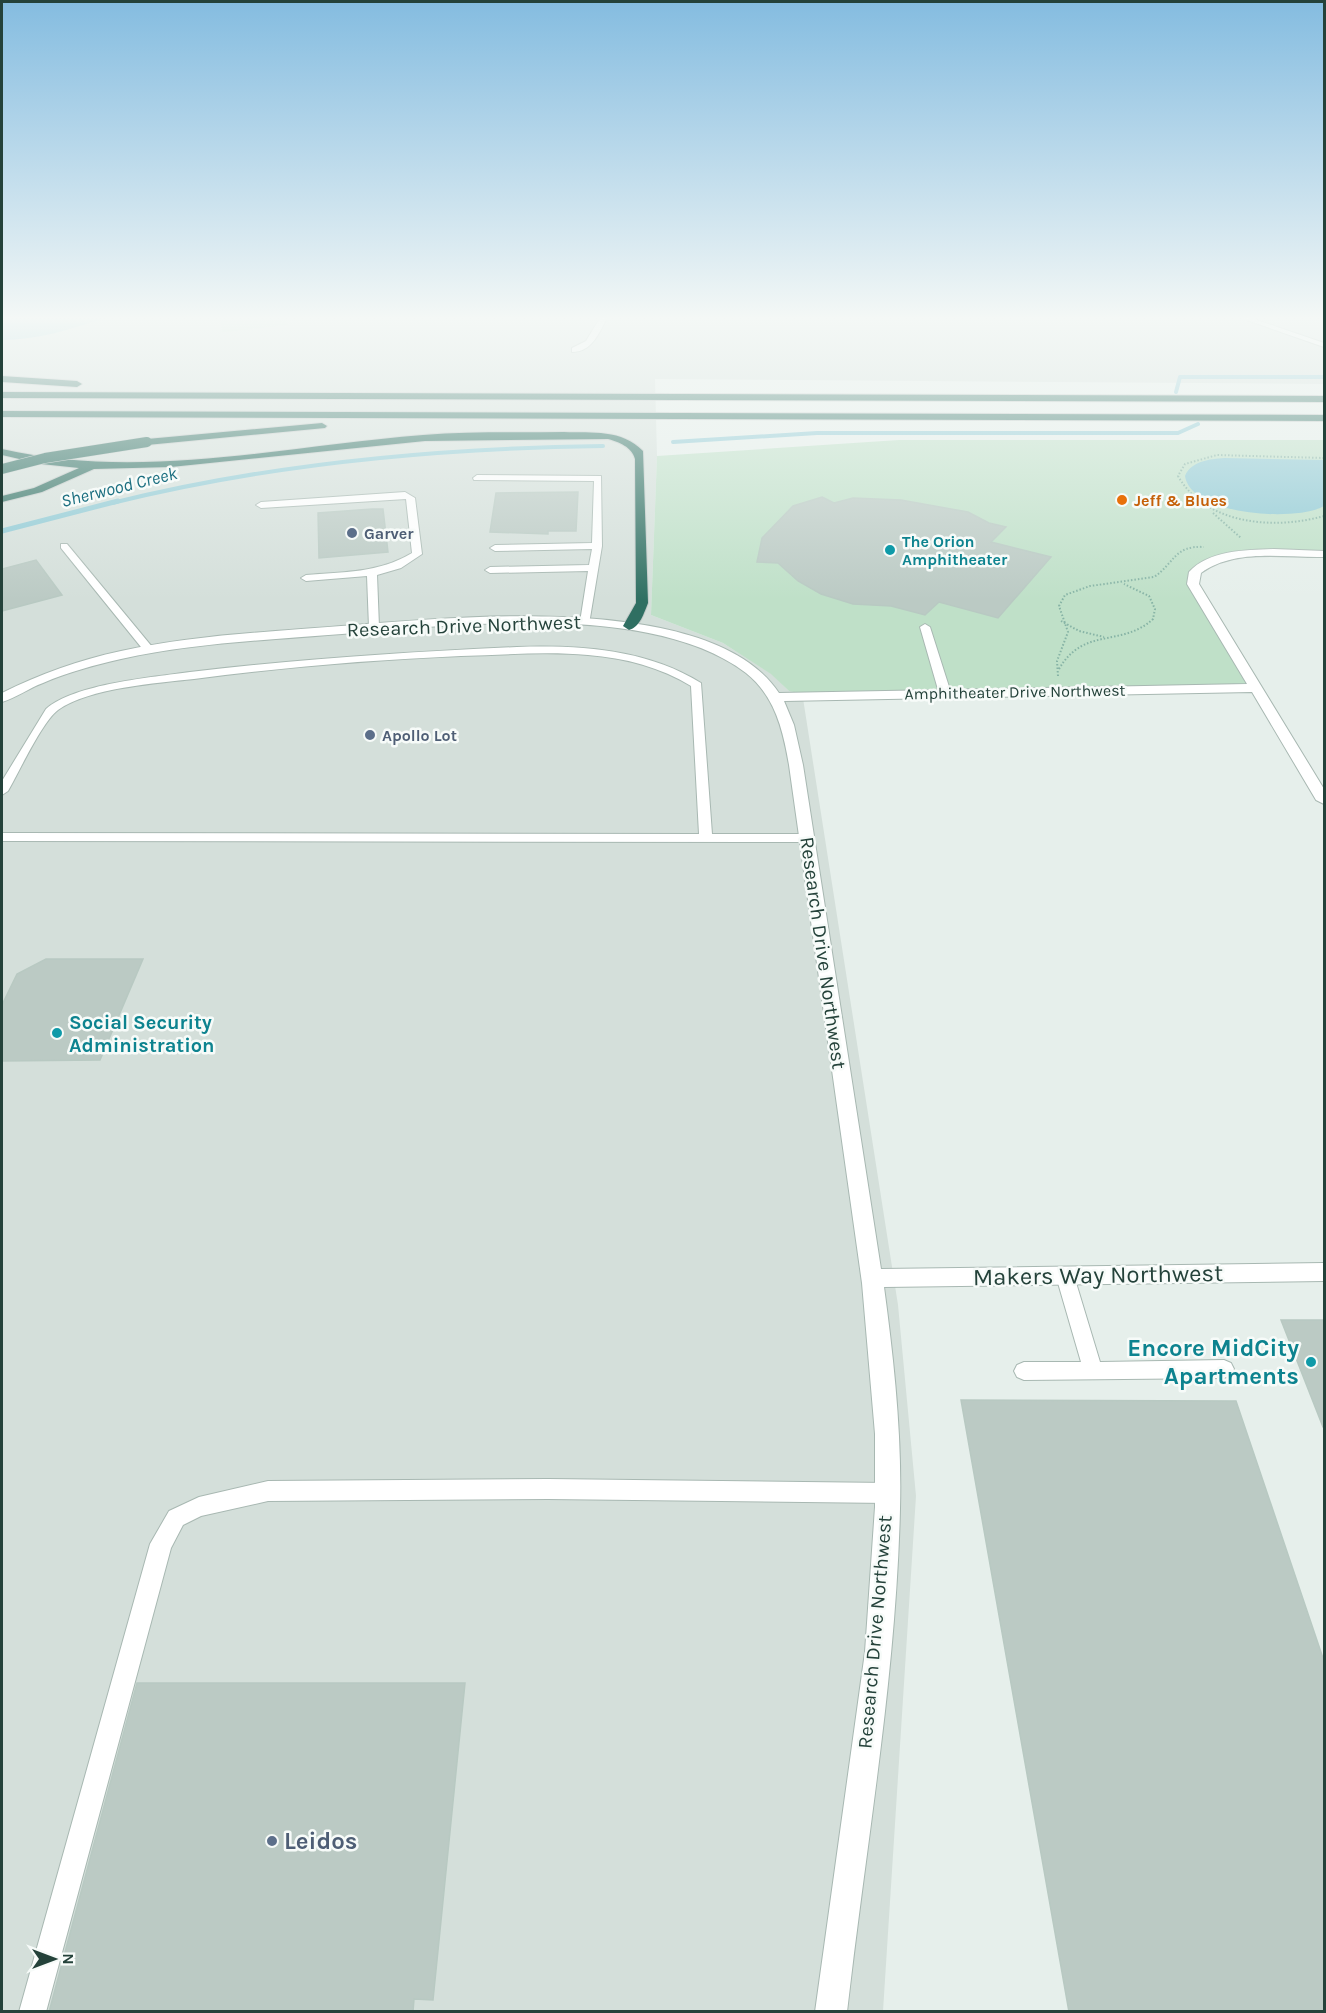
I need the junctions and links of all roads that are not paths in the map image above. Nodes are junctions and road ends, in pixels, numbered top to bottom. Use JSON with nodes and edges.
{"nodes":[{"id":1,"x":2,"y":414,"type":"edge"},
{"id":2,"x":585,"y":416,"type":"junction"},
{"id":3,"x":1324,"y":418,"type":"edge"},
{"id":4,"x":2,"y":452,"type":"edge"},
{"id":5,"x":92,"y":466,"type":"junction"},
{"id":6,"x":2,"y":469,"type":"edge"},
{"id":7,"x":477,"y":478,"type":"dead end"},
{"id":8,"x":2,"y":499,"type":"edge"},
{"id":9,"x":261,"y":505,"type":"dead end"},
{"id":10,"x":64,"y":546,"type":"dead end"},
{"id":11,"x":597,"y":546,"type":"junction"},
{"id":12,"x":495,"y":548,"type":"dead end"},
{"id":13,"x":1324,"y":554,"type":"edge"},
{"id":14,"x":594,"y":568,"type":"junction"},
{"id":15,"x":490,"y":570,"type":"dead end"},
{"id":16,"x":372,"y":573,"type":"junction"},
{"id":17,"x":306,"y":578,"type":"dead end"},
{"id":18,"x":585,"y":622,"type":"junction"},
{"id":19,"x":629,"y":626,"type":"junction"},
{"id":20,"x":374,"y":627,"type":"junction"},
{"id":21,"x":925,"y":627,"type":"dead end"},
{"id":22,"x":149,"y":650,"type":"junction"},
{"id":23,"x":1255,"y":688,"type":"junction"},
{"id":24,"x":945,"y":693,"type":"junction"},
{"id":25,"x":775,"y":697,"type":"junction"},
{"id":26,"x":2,"y":698,"type":"edge"},
{"id":27,"x":2,"y":791,"type":"edge"},
{"id":28,"x":1324,"y":800,"type":"edge"},
{"id":29,"x":2,"y":837,"type":"edge"},
{"id":30,"x":706,"y":838,"type":"junction"},
{"id":31,"x":806,"y":838,"type":"junction"},
{"id":32,"x":1324,"y":1272,"type":"edge"},
{"id":33,"x":1065,"y":1276,"type":"junction"},
{"id":34,"x":872,"y":1278,"type":"junction"},
{"id":35,"x":1224,"y":1369,"type":"dead end"},
{"id":36,"x":1093,"y":1370,"type":"junction"},
{"id":37,"x":1024,"y":1371,"type":"dead end"},
{"id":38,"x":888,"y":1493,"type":"junction"},
{"id":39,"x":32,"y":2012,"type":"edge"},
{"id":40,"x":831,"y":2012,"type":"edge"}],
"edges":[{"from":1,"to":2,"type":"highway"},
{"from":2,"to":3,"type":"highway"},
{"from":2,"to":6,"type":"highway","bridge":true},
{"from":4,"to":5,"type":"highway"},
{"from":5,"to":8,"type":"highway"},
{"from":5,"to":19,"type":"highway"},
{"from":7,"to":11,"type":"lane"},
{"from":9,"to":16,"type":"lane"},
{"from":10,"to":22,"type":"lane"},
{"from":11,"to":12,"type":"lane"},
{"from":11,"to":14,"type":"lane"},
{"from":13,"to":23,"type":"street"},
{"from":14,"to":15,"type":"lane"},
{"from":14,"to":18,"type":"lane"},
{"from":16,"to":17,"type":"lane"},
{"from":16,"to":20,"type":"lane"},
{"from":18,"to":19,"type":"street","name":"Research Drive Northwest"},
{"from":18,"to":20,"type":"street","name":"Research Drive Northwest"},
{"from":19,"to":25,"type":"street","name":"Research Drive Northwest"},
{"from":20,"to":22,"type":"street","name":"Research Drive Northwest"},
{"from":21,"to":24,"type":"lane"},
{"from":22,"to":26,"type":"street","name":"Research Drive Northwest"},
{"from":23,"to":24,"type":"street","name":"Amphitheater Drive Northwest"},
{"from":23,"to":28,"type":"street"},
{"from":24,"to":25,"type":"street","name":"Amphitheater Drive Northwest"},
{"from":25,"to":31,"type":"street","name":"Research Drive Northwest"},
{"from":27,"to":30,"type":"lane"},
{"from":29,"to":30,"type":"lane"},
{"from":30,"to":31,"type":"lane"},
{"from":31,"to":34,"type":"street","name":"Research Drive Northwest"},
{"from":32,"to":33,"type":"street","name":"Makers Way Northwest"},
{"from":33,"to":34,"type":"street","name":"Makers Way Northwest"},
{"from":33,"to":36,"type":"lane"},
{"from":34,"to":38,"type":"street","name":"Research Drive Northwest"},
{"from":35,"to":36,"type":"lane"},
{"from":36,"to":37,"type":"lane"},
{"from":38,"to":39,"type":"lane"},
{"from":38,"to":40,"type":"street","name":"Research Drive Northwest"}]}
